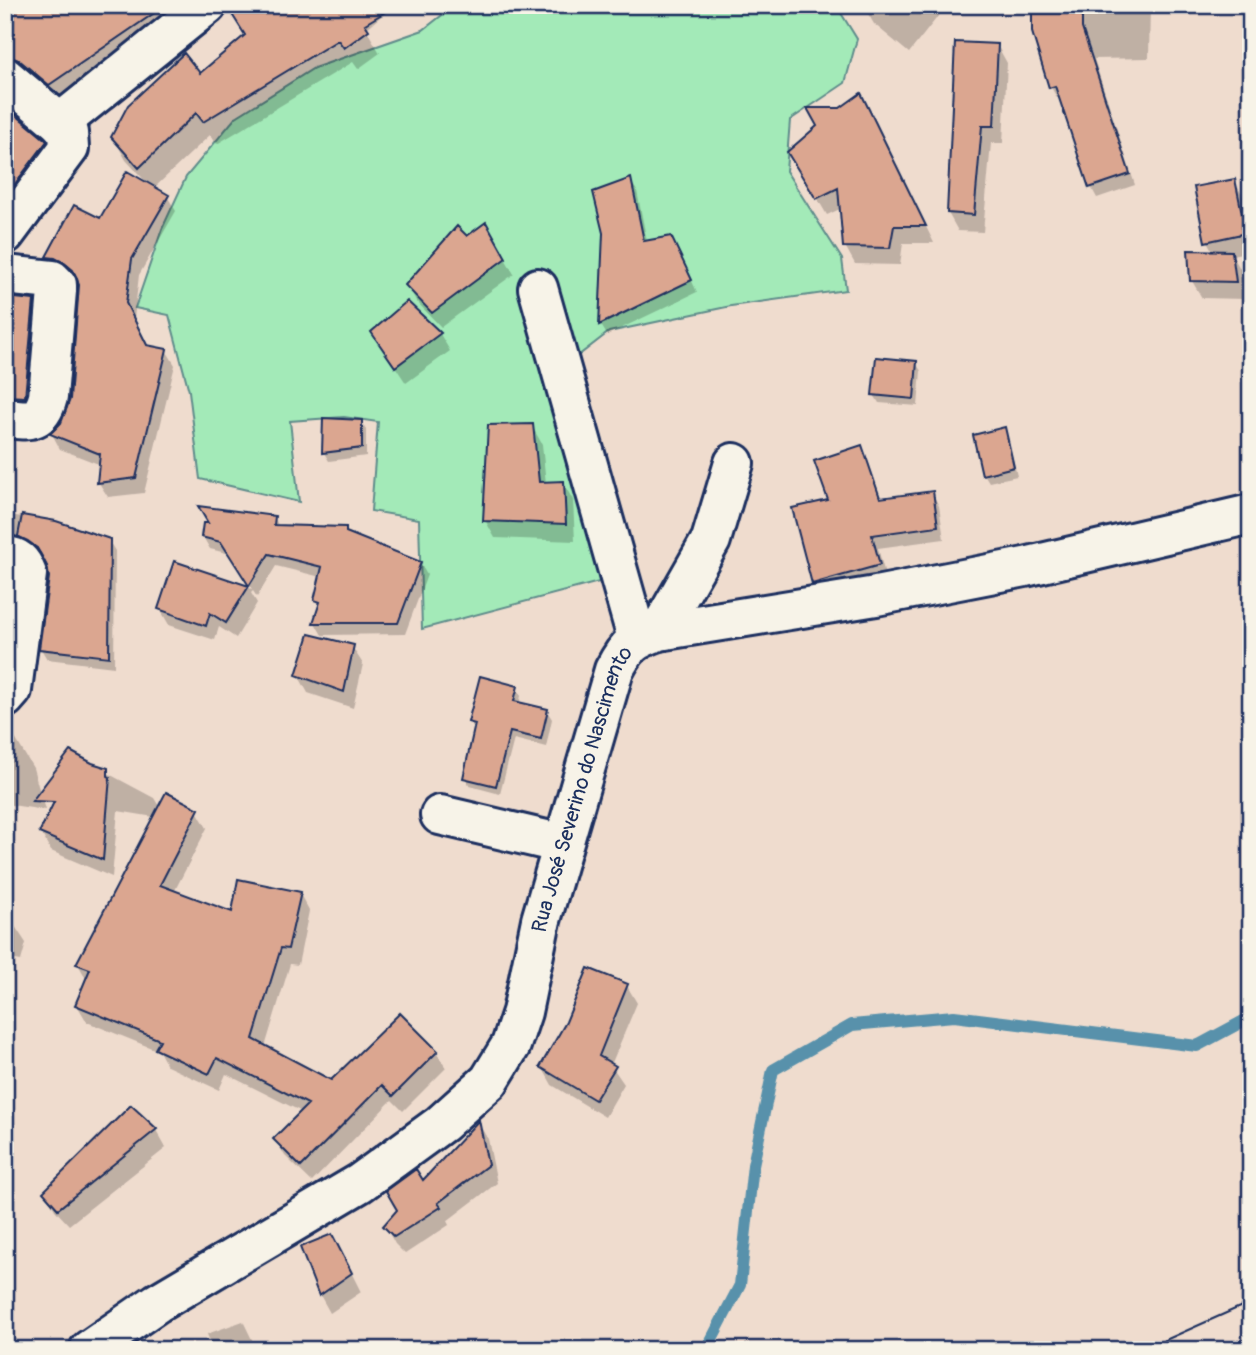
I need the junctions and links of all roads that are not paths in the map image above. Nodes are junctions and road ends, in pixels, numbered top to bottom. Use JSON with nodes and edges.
{"nodes":[{"id":1,"x":207,"y":5,"type":"edge"},
{"id":2,"x":5,"y":77,"type":"edge"},
{"id":3,"x":60,"y":123,"type":"junction"},
{"id":4,"x":5,"y":234,"type":"edge"},
{"id":5,"x":5,"y":275,"type":"edge"},
{"id":6,"x":538,"y":288,"type":"dead end"},
{"id":7,"x":5,"y":418,"type":"edge"},
{"id":8,"x":734,"y":463,"type":"dead end"},
{"id":9,"x":1251,"y":514,"type":"edge"},
{"id":10,"x":5,"y":556,"type":"edge"},
{"id":11,"x":648,"y":635,"type":"junction"},
{"id":12,"x":5,"y":698,"type":"edge"},
{"id":13,"x":440,"y":815,"type":"dead end"},
{"id":14,"x":563,"y":844,"type":"junction"},
{"id":15,"x":89,"y":1350,"type":"edge"}],
"edges":[{"from":1,"to":3,"type":"street"},
{"from":2,"to":3,"type":"street"},
{"from":3,"to":4,"type":"street"},
{"from":5,"to":7,"type":"street"},
{"from":6,"to":11,"type":"street"},
{"from":8,"to":11,"type":"street"},
{"from":9,"to":11,"type":"street","name":"Rua José Severino do Nascimento"},
{"from":10,"to":12,"type":"street"},
{"from":11,"to":14,"type":"street","name":"Rua José Severino do Nascimento"},
{"from":13,"to":14,"type":"street"},
{"from":14,"to":15,"type":"street","name":"Rua José Severino do Nascimento"}]}
